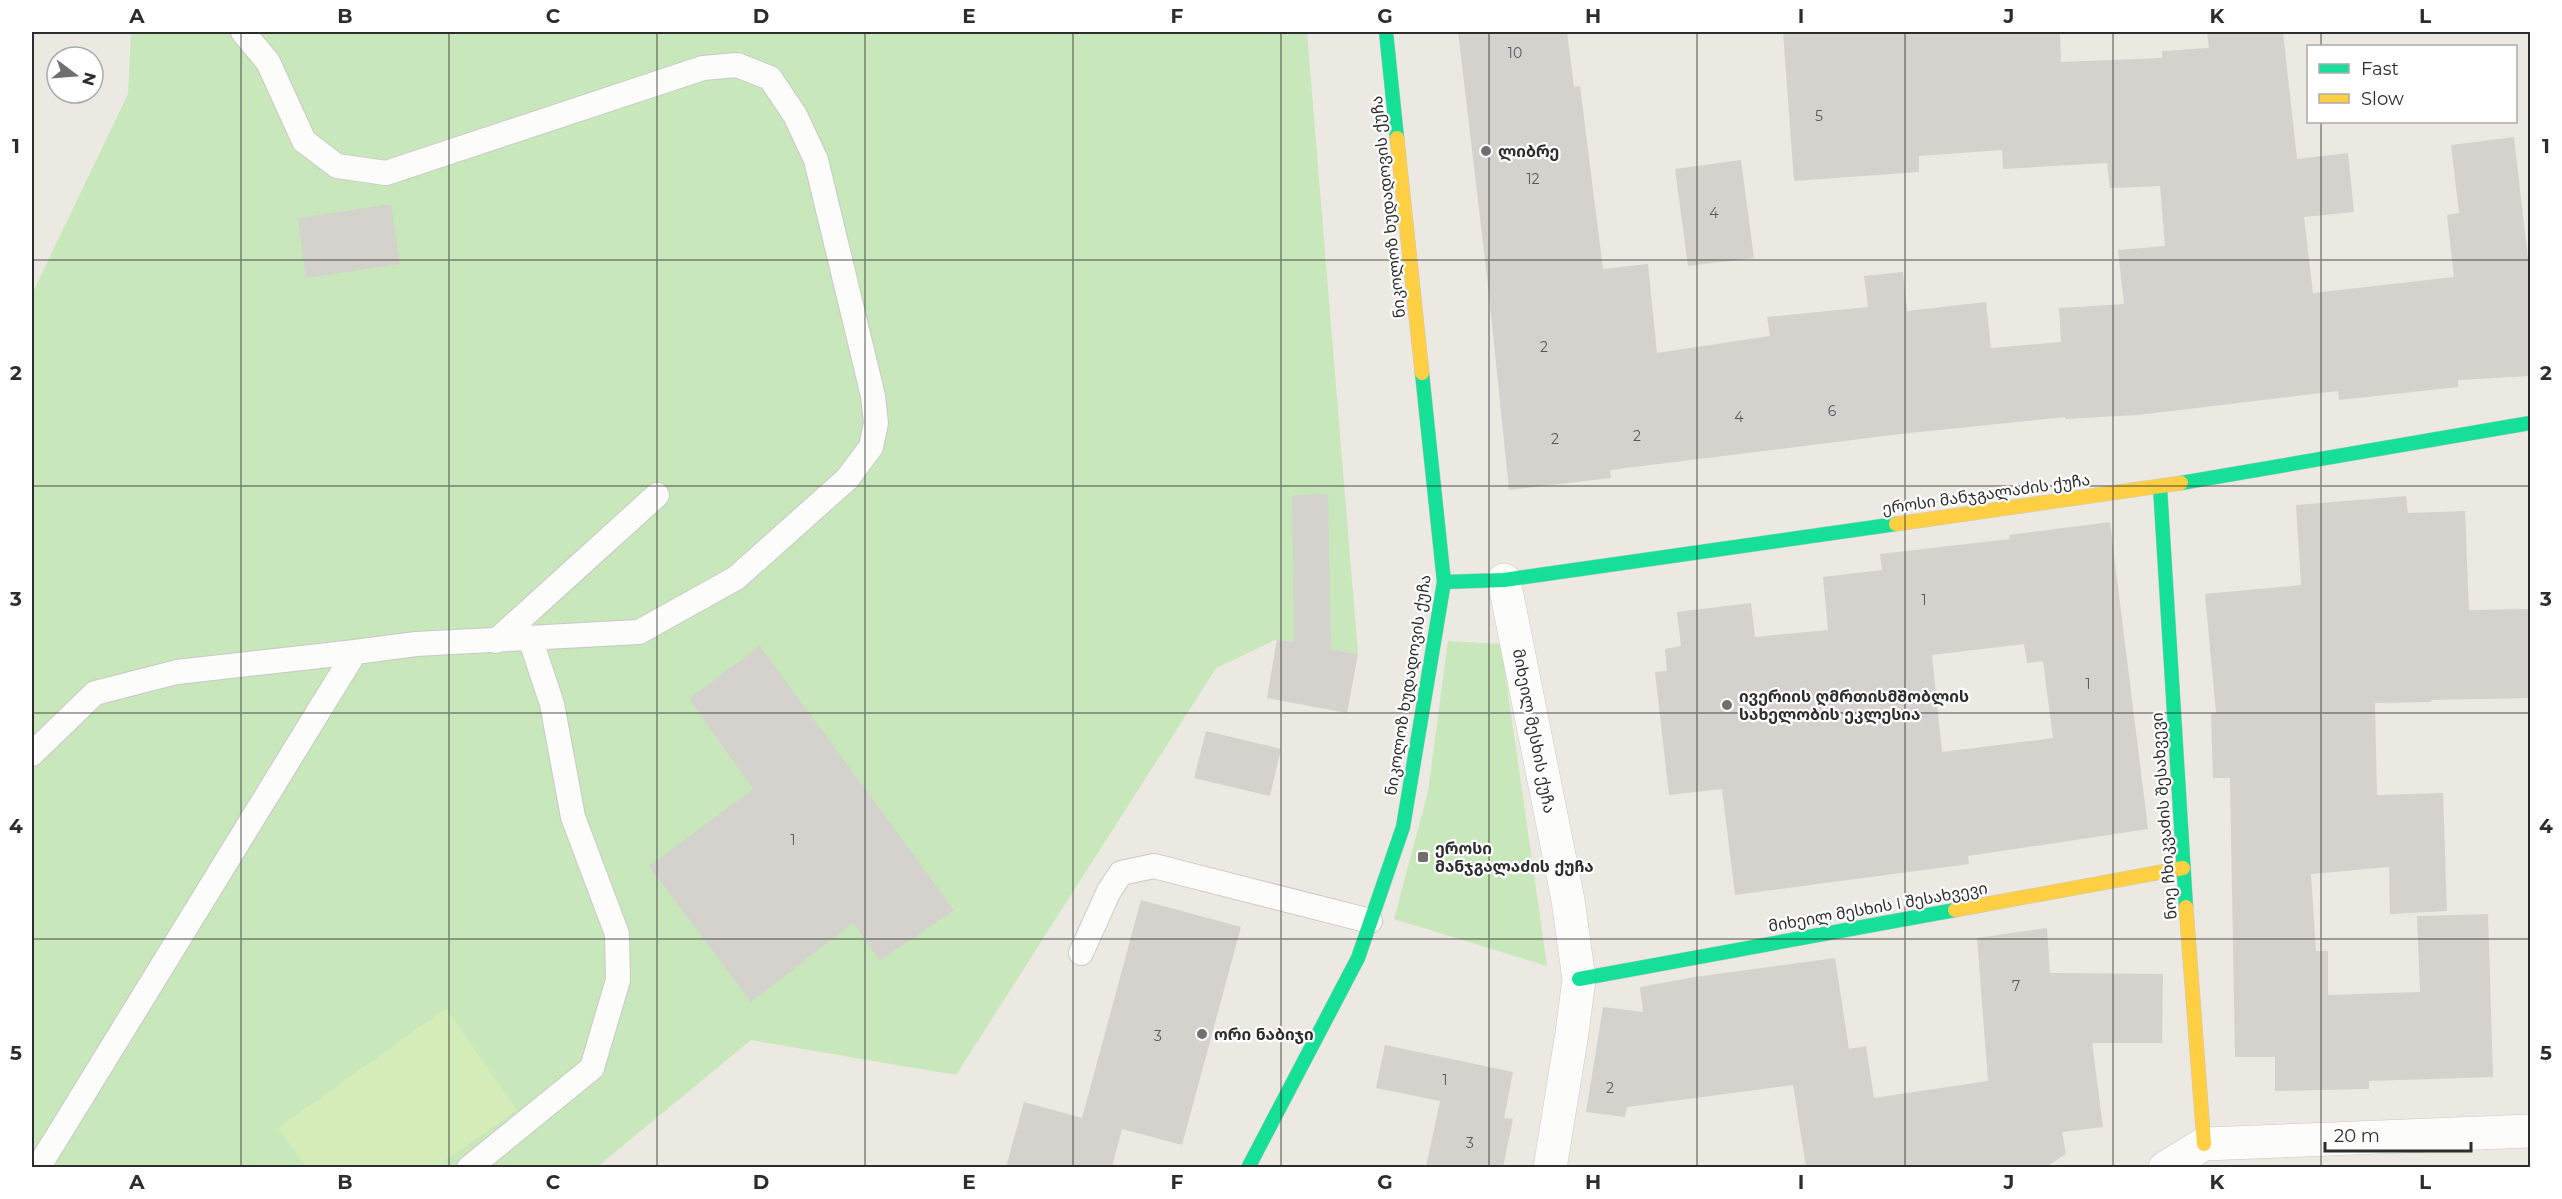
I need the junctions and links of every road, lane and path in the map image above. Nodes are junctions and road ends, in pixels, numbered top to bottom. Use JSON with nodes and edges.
{"nodes":[{"id":1,"x":243,"y":32,"type":"edge"},
{"id":2,"x":1386,"y":32,"type":"edge"},
{"id":3,"x":2530,"y":423,"type":"edge"},
{"id":4,"x":2160,"y":487,"type":"junction"},
{"id":5,"x":657,"y":495,"type":"dead end"},
{"id":6,"x":1504,"y":580,"type":"junction"},
{"id":7,"x":1444,"y":582,"type":"junction"},
{"id":8,"x":530,"y":638,"type":"junction"},
{"id":9,"x":496,"y":641,"type":"junction"},
{"id":10,"x":355,"y":652,"type":"junction"},
{"id":11,"x":32,"y":754,"type":"edge"},
{"id":12,"x":2183,"y":868,"type":"junction"},
{"id":13,"x":1371,"y":921,"type":"junction"},
{"id":14,"x":1081,"y":953,"type":"dead end"},
{"id":15,"x":1579,"y":979,"type":"junction"},
{"id":16,"x":2530,"y":1131,"type":"edge"},
{"id":17,"x":2204,"y":1144,"type":"junction"},
{"id":18,"x":38,"y":1167,"type":"edge"},
{"id":19,"x":469,"y":1167,"type":"edge"},
{"id":20,"x":1248,"y":1167,"type":"edge"},
{"id":21,"x":1550,"y":1167,"type":"edge"},
{"id":22,"x":2165,"y":1167,"type":"edge"}],
"edges":[{"from":1,"to":8,"type":"lane"},
{"from":2,"to":7,"type":"street","name":"ნიკოლოზ ხუდადოვის ქუჩა"},
{"from":3,"to":4,"type":"street","name":"ეროსი მანჯგალაძის ქუჩა"},
{"from":4,"to":6,"type":"street","name":"ეროსი მანჯგალაძის ქუჩა"},
{"from":4,"to":12,"type":"street","name":"ნოე ჩხიკვაძის შესახვევი"},
{"from":5,"to":9,"type":"lane"},
{"from":6,"to":7,"type":"street","name":"ეროსი მანჯგალაძის ქუჩა"},
{"from":6,"to":15,"type":"street","name":"მიხეილ მესხის ქუჩა"},
{"from":7,"to":13,"type":"street","name":"ნიკოლოზ ხუდადოვის ქუჩა"},
{"from":8,"to":9,"type":"lane"},
{"from":8,"to":19,"type":"lane"},
{"from":9,"to":10,"type":"lane"},
{"from":10,"to":11,"type":"lane"},
{"from":10,"to":18,"type":"lane"},
{"from":12,"to":15,"type":"street","name":"მიხეილ მესხის I შესახვევი"},
{"from":12,"to":17,"type":"street","name":"ნოე ჩხიკვაძის შესახვევი"},
{"from":13,"to":14,"type":"lane"},
{"from":13,"to":20,"type":"street","name":"ნიკოლოზ ხუდადოვის ქუჩა"},
{"from":15,"to":21,"type":"street","name":"მიხეილ მესხის ქუჩა"},
{"from":16,"to":17,"type":"street"},
{"from":17,"to":22,"type":"street"}]}
